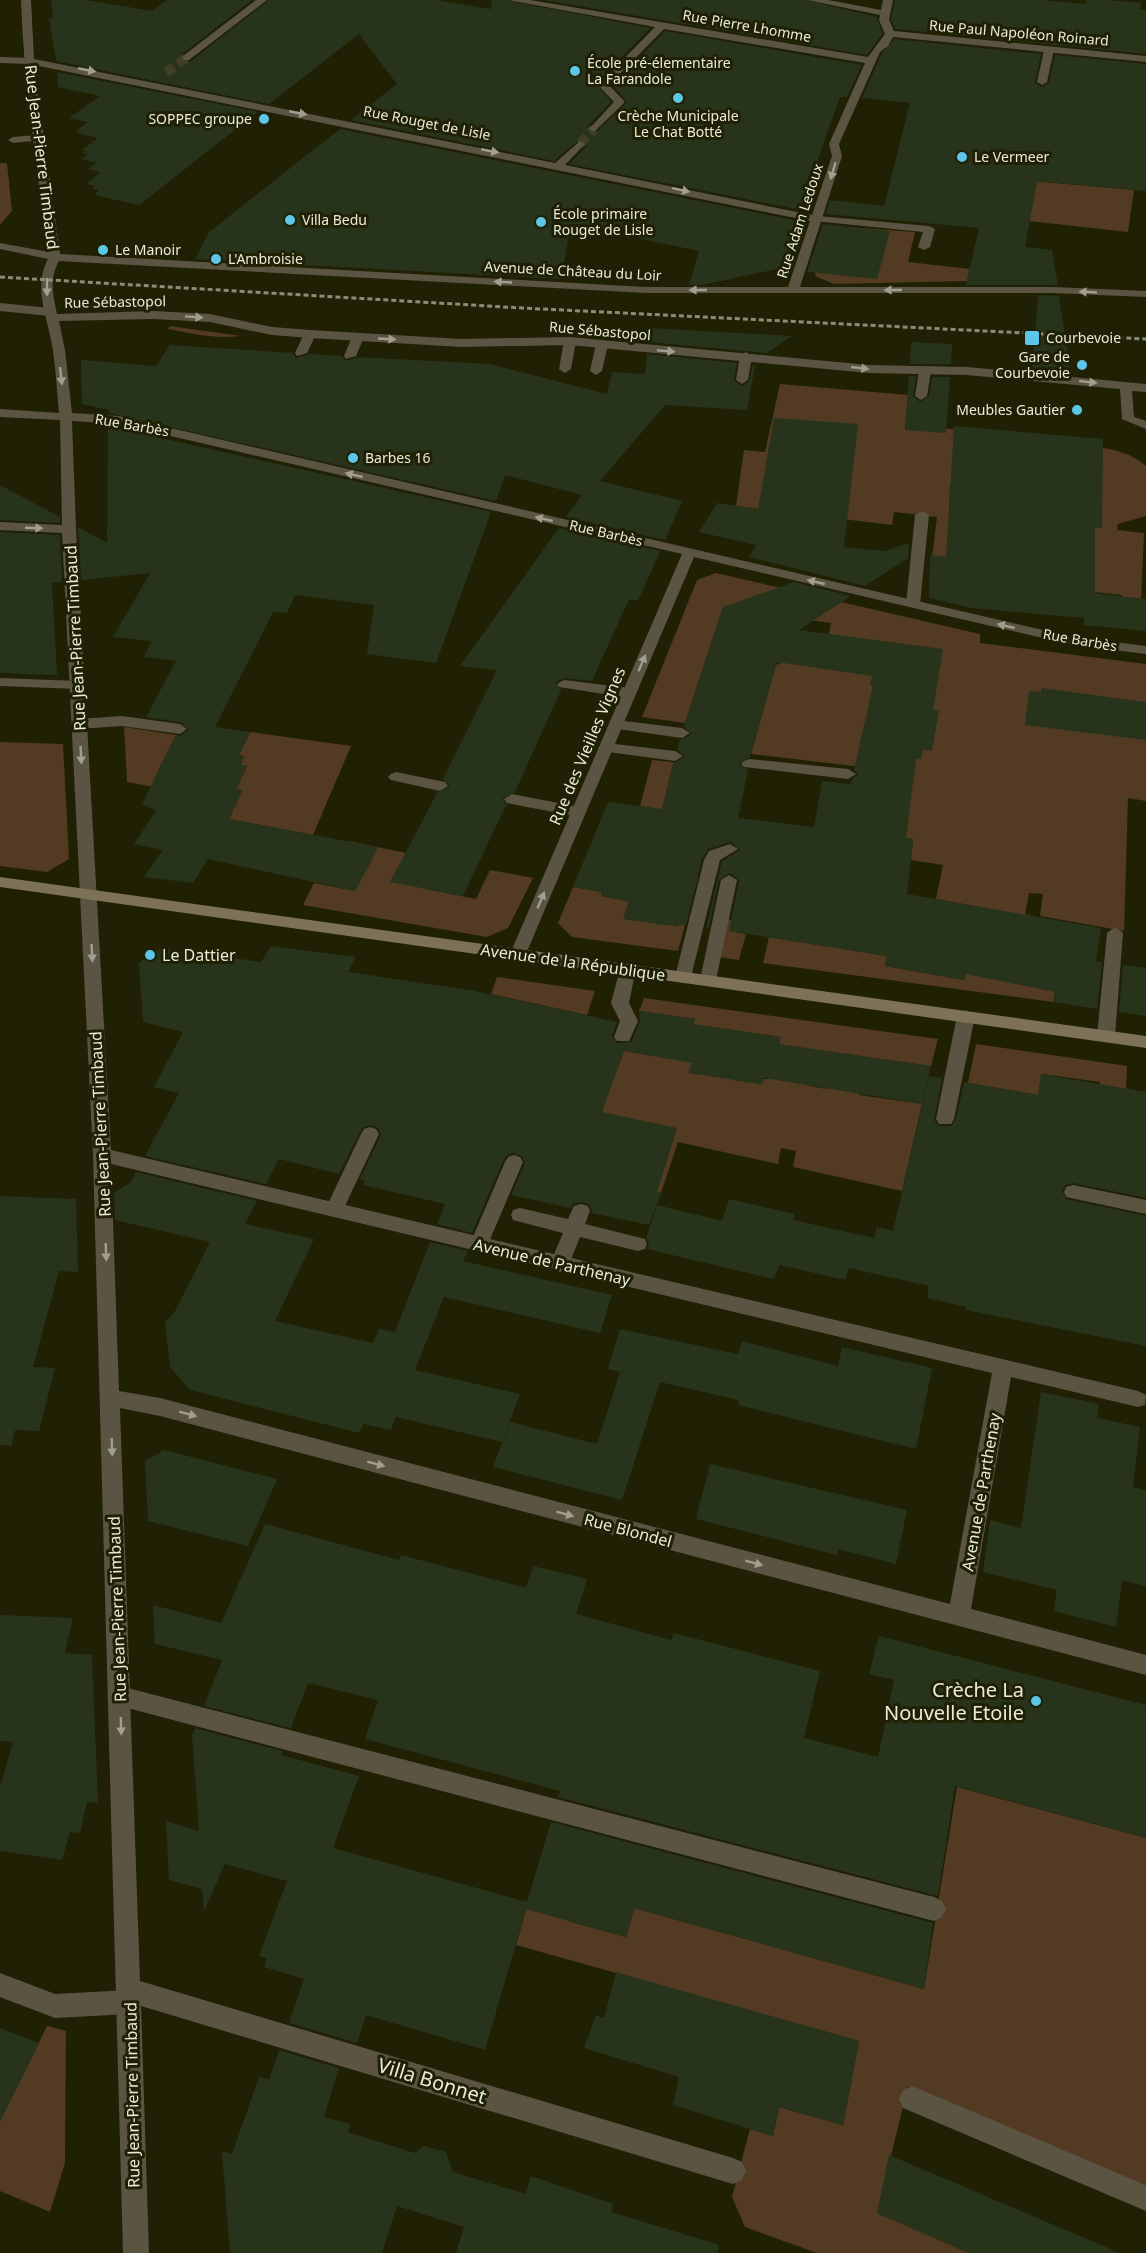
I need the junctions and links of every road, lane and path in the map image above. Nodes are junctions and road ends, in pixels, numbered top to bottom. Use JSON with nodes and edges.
{"nodes":[{"id":1,"x":26,"y":0,"type":"edge"},
{"id":2,"x":262,"y":0,"type":"edge"},
{"id":3,"x":513,"y":0,"type":"edge"},
{"id":4,"x":812,"y":0,"type":"edge"},
{"id":5,"x":888,"y":0,"type":"edge"},
{"id":6,"x":541,"y":2,"type":"edge"},
{"id":7,"x":610,"y":6,"type":"dead end"},
{"id":8,"x":884,"y":13,"type":"junction"},
{"id":9,"x":623,"y":19,"type":"junction"},
{"id":10,"x":666,"y":26,"type":"junction"},
{"id":11,"x":890,"y":34,"type":"junction"},
{"id":12,"x":1049,"y":50,"type":"junction"},
{"id":13,"x":0,"y":51,"type":"edge"},
{"id":14,"x":29,"y":57,"type":"junction"},
{"id":15,"x":186,"y":58,"type":"tunnel mouth"},
{"id":16,"x":1146,"y":59,"type":"edge"},
{"id":17,"x":0,"y":60,"type":"edge"},
{"id":18,"x":871,"y":61,"type":"junction"},
{"id":19,"x":1042,"y":82,"type":"dead end"},
{"id":20,"x":594,"y":129,"type":"tunnel mouth"},
{"id":21,"x":37,"y":138,"type":"junction"},
{"id":22,"x":13,"y":140,"type":"dead end"},
{"id":23,"x":580,"y":144,"type":"tunnel mouth"},
{"id":24,"x":559,"y":165,"type":"junction"},
{"id":25,"x":818,"y":219,"type":"junction"},
{"id":26,"x":0,"y":246,"type":"edge"},
{"id":27,"x":924,"y":248,"type":"dead end"},
{"id":28,"x":55,"y":257,"type":"junction"},
{"id":29,"x":793,"y":290,"type":"junction"},
{"id":30,"x":1146,"y":294,"type":"edge"},
{"id":31,"x":0,"y":307,"type":"edge"},
{"id":32,"x":51,"y":315,"type":"junction"},
{"id":33,"x":310,"y":334,"type":"junction"},
{"id":34,"x":358,"y":337,"type":"junction"},
{"id":35,"x":570,"y":341,"type":"junction"},
{"id":36,"x":602,"y":344,"type":"junction"},
{"id":37,"x":301,"y":353,"type":"dead end"},
{"id":38,"x":350,"y":356,"type":"dead end"},
{"id":39,"x":746,"y":356,"type":"junction"},
{"id":40,"x":565,"y":369,"type":"dead end"},
{"id":41,"x":596,"y":371,"type":"dead end"},
{"id":42,"x":925,"y":371,"type":"junction"},
{"id":43,"x":742,"y":380,"type":"dead end"},
{"id":44,"x":1131,"y":386,"type":"junction"},
{"id":45,"x":1146,"y":388,"type":"edge"},
{"id":46,"x":921,"y":396,"type":"dead end"},
{"id":47,"x":0,"y":413,"type":"edge"},
{"id":48,"x":66,"y":415,"type":"junction"},
{"id":49,"x":1146,"y":425,"type":"edge"},
{"id":50,"x":922,"y":515,"type":"dead end"},
{"id":51,"x":0,"y":526,"type":"edge"},
{"id":52,"x":69,"y":529,"type":"junction"},
{"id":53,"x":689,"y":553,"type":"junction"},
{"id":54,"x":913,"y":604,"type":"junction"},
{"id":55,"x":1146,"y":650,"type":"edge"},
{"id":56,"x":0,"y":682,"type":"edge"},
{"id":57,"x":564,"y":684,"type":"dead end"},
{"id":58,"x":78,"y":685,"type":"junction"},
{"id":59,"x":629,"y":693,"type":"junction"},
{"id":60,"x":79,"y":724,"type":"junction"},
{"id":61,"x":616,"y":725,"type":"junction"},
{"id":62,"x":180,"y":729,"type":"dead end"},
{"id":63,"x":682,"y":733,"type":"dead end"},
{"id":64,"x":606,"y":748,"type":"junction"},
{"id":65,"x":675,"y":756,"type":"dead end"},
{"id":66,"x":749,"y":764,"type":"dead end"},
{"id":67,"x":848,"y":774,"type":"dead end"},
{"id":68,"x":396,"y":777,"type":"dead end"},
{"id":69,"x":440,"y":786,"type":"dead end"},
{"id":70,"x":512,"y":799,"type":"dead end"},
{"id":71,"x":579,"y":812,"type":"junction"},
{"id":72,"x":730,"y":849,"type":"dead end"},
{"id":73,"x":729,"y":880,"type":"dead end"},
{"id":74,"x":0,"y":882,"type":"edge"},
{"id":75,"x":88,"y":894,"type":"junction"},
{"id":76,"x":1115,"y":933,"type":"dead end"},
{"id":77,"x":518,"y":954,"type":"junction"},
{"id":78,"x":628,"y":969,"type":"junction"},
{"id":79,"x":683,"y":977,"type":"junction"},
{"id":80,"x":708,"y":980,"type":"junction"},
{"id":81,"x":966,"y":1016,"type":"junction"},
{"id":82,"x":623,"y":1036,"type":"dead end"},
{"id":83,"x":1106,"y":1036,"type":"junction"},
{"id":84,"x":1146,"y":1041,"type":"edge"},
{"id":85,"x":945,"y":1119,"type":"dead end"},
{"id":86,"x":370,"y":1134,"type":"dead end"},
{"id":87,"x":102,"y":1155,"type":"junction"},
{"id":88,"x":514,"y":1162,"type":"dead end"},
{"id":89,"x":1073,"y":1192,"type":"dead end"},
{"id":90,"x":1146,"y":1207,"type":"edge"},
{"id":91,"x":334,"y":1210,"type":"junction"},
{"id":92,"x":520,"y":1215,"type":"dead end"},
{"id":93,"x":577,"y":1219,"type":"junction"},
{"id":94,"x":638,"y":1244,"type":"dead end"},
{"id":95,"x":479,"y":1245,"type":"junction"},
{"id":96,"x":560,"y":1264,"type":"junction"},
{"id":97,"x":1003,"y":1367,"type":"junction"},
{"id":98,"x":110,"y":1398,"type":"junction"},
{"id":99,"x":1138,"y":1399,"type":"dead end"},
{"id":100,"x":958,"y":1617,"type":"junction"},
{"id":101,"x":1146,"y":1665,"type":"edge"},
{"id":102,"x":120,"y":1696,"type":"junction"},
{"id":103,"x":934,"y":1909,"type":"dead end"},
{"id":104,"x":0,"y":1985,"type":"edge"},
{"id":105,"x":130,"y":1996,"type":"junction"},
{"id":106,"x":912,"y":2099,"type":"dead end"},
{"id":107,"x":733,"y":2171,"type":"dead end"},
{"id":108,"x":1146,"y":2198,"type":"edge"},
{"id":109,"x":136,"y":2253,"type":"edge"}],
"edges":[{"from":1,"to":14,"type":"street","name":"Rue Jean-Pierre Timbaud"},
{"from":2,"to":15,"type":"street"},
{"from":3,"to":6,"type":"street","name":"Rue Pierre Lhomme"},
{"from":4,"to":8,"type":"street"},
{"from":5,"to":8,"type":"street"},
{"from":6,"to":9,"type":"street","name":"Rue Pierre Lhomme"},
{"from":7,"to":9,"type":"street"},
{"from":8,"to":11,"type":"street"},
{"from":9,"to":10,"type":"street","name":"Rue Pierre Lhomme"},
{"from":10,"to":18,"type":"street","name":"Rue Pierre Lhomme"},
{"from":10,"to":20,"type":"street"},
{"from":11,"to":12,"type":"street","name":"Rue Paul Napoléon Roinard"},
{"from":11,"to":18,"type":"street","name":"Rue Adam Ledoux"},
{"from":12,"to":16,"type":"street","name":"Rue Paul Napoléon Roinard"},
{"from":12,"to":19,"type":"street"},
{"from":13,"to":14,"type":"street"},
{"from":14,"to":17,"type":"street"},
{"from":14,"to":21,"type":"street","name":"Rue Jean-Pierre Timbaud"},
{"from":14,"to":24,"type":"street","name":"Rue Rouget de Lisle","one_way":true},
{"from":18,"to":25,"type":"street","name":"Rue Adam Ledoux","one_way":true},
{"from":21,"to":22,"type":"street"},
{"from":21,"to":28,"type":"street","name":"Rue Jean-Pierre Timbaud"},
{"from":23,"to":24,"type":"street"},
{"from":24,"to":25,"type":"street","name":"Rue Rouget de Lisle","one_way":true},
{"from":25,"to":27,"type":"street","name":"Rue Rouget de Lisle"},
{"from":25,"to":29,"type":"street","name":"Rue Adam Ledoux"},
{"from":26,"to":28,"type":"street","name":"Avenue de Château du Loir"},
{"from":29,"to":28,"type":"street","name":"Avenue de Château du Loir","one_way":true},
{"from":28,"to":32,"type":"street","name":"Rue Jean-Pierre Timbaud","one_way":true},
{"from":30,"to":29,"type":"street","name":"Avenue de Château du Loir","one_way":true},
{"from":31,"to":32,"type":"street","name":"Rue Sébastopol"},
{"from":32,"to":33,"type":"street","name":"Rue Sébastopol","one_way":true},
{"from":32,"to":48,"type":"street","name":"Rue Jean-Pierre Timbaud","one_way":true},
{"from":33,"to":34,"type":"street","name":"Rue Sébastopol"},
{"from":33,"to":37,"type":"street"},
{"from":34,"to":35,"type":"street","name":"Rue Sébastopol","one_way":true},
{"from":34,"to":38,"type":"street"},
{"from":35,"to":36,"type":"street","name":"Rue Sébastopol"},
{"from":35,"to":40,"type":"street"},
{"from":36,"to":39,"type":"street","name":"Rue Sébastopol","one_way":true},
{"from":36,"to":41,"type":"street"},
{"from":39,"to":42,"type":"street","name":"Rue Sébastopol","one_way":true},
{"from":39,"to":43,"type":"street"},
{"from":42,"to":44,"type":"street","name":"Rue Sébastopol","one_way":true},
{"from":42,"to":46,"type":"street"},
{"from":44,"to":45,"type":"street","name":"Rue Sébastopol"},
{"from":44,"to":49,"type":"street"},
{"from":47,"to":48,"type":"street","name":"Rue Barbès"},
{"from":48,"to":52,"type":"street","name":"Rue Jean-Pierre Timbaud"},
{"from":53,"to":48,"type":"street","name":"Rue Barbès","one_way":true},
{"from":50,"to":54,"type":"street"},
{"from":51,"to":52,"type":"street","one_way":true},
{"from":52,"to":58,"type":"street","name":"Rue Jean-Pierre Timbaud"},
{"from":54,"to":53,"type":"street","name":"Rue Barbès","one_way":true},
{"from":59,"to":53,"type":"street","name":"Rue des Vieilles Vignes","one_way":true},
{"from":55,"to":54,"type":"street","name":"Rue Barbès","one_way":true},
{"from":56,"to":58,"type":"street"},
{"from":57,"to":59,"type":"street"},
{"from":58,"to":60,"type":"street","name":"Rue Jean-Pierre Timbaud"},
{"from":59,"to":61,"type":"street","name":"Rue des Vieilles Vignes"},
{"from":60,"to":62,"type":"street"},
{"from":60,"to":75,"type":"street","name":"Rue Jean-Pierre Timbaud","one_way":true},
{"from":61,"to":63,"type":"street"},
{"from":61,"to":64,"type":"street","name":"Rue des Vieilles Vignes"},
{"from":64,"to":65,"type":"street"},
{"from":64,"to":71,"type":"street","name":"Rue des Vieilles Vignes"},
{"from":66,"to":67,"type":"street"},
{"from":68,"to":69,"type":"street"},
{"from":70,"to":71,"type":"street"},
{"from":77,"to":71,"type":"street","name":"Rue des Vieilles Vignes","one_way":true},
{"from":72,"to":79,"type":"street"},
{"from":73,"to":80,"type":"street"},
{"from":74,"to":75,"type":"street","name":"Avenue de la République"},
{"from":75,"to":77,"type":"street","name":"Avenue de la République"},
{"from":75,"to":87,"type":"street","name":"Rue Jean-Pierre Timbaud","one_way":true},
{"from":76,"to":83,"type":"street"},
{"from":77,"to":78,"type":"street","name":"Avenue de la République"},
{"from":78,"to":79,"type":"street","name":"Avenue de la République"},
{"from":78,"to":82,"type":"street"},
{"from":79,"to":80,"type":"street","name":"Avenue de la République"},
{"from":80,"to":81,"type":"street","name":"Avenue de la République"},
{"from":81,"to":83,"type":"street","name":"Avenue de la République"},
{"from":81,"to":85,"type":"street"},
{"from":83,"to":84,"type":"street","name":"Avenue de la République"},
{"from":86,"to":91,"type":"street"},
{"from":87,"to":91,"type":"street","name":"Avenue de Parthenay"},
{"from":87,"to":98,"type":"street","name":"Rue Jean-Pierre Timbaud","one_way":true},
{"from":88,"to":95,"type":"street"},
{"from":89,"to":90,"type":"street"},
{"from":91,"to":95,"type":"street","name":"Avenue de Parthenay"},
{"from":92,"to":93,"type":"street"},
{"from":93,"to":94,"type":"street"},
{"from":93,"to":96,"type":"street"},
{"from":95,"to":96,"type":"street","name":"Avenue de Parthenay"},
{"from":96,"to":97,"type":"street","name":"Avenue de Parthenay"},
{"from":97,"to":99,"type":"street","name":"Avenue de Parthenay"},
{"from":97,"to":100,"type":"street","name":"Avenue de Parthenay"},
{"from":98,"to":100,"type":"street","name":"Rue Blondel","one_way":true},
{"from":98,"to":102,"type":"street","name":"Rue Jean-Pierre Timbaud","one_way":true},
{"from":100,"to":101,"type":"street","name":"Rue Blondel"},
{"from":102,"to":103,"type":"street"},
{"from":102,"to":105,"type":"street","name":"Rue Jean-Pierre Timbaud","one_way":true},
{"from":104,"to":105,"type":"street","name":"Villa Bonnet"},
{"from":105,"to":107,"type":"street","name":"Villa Bonnet"},
{"from":105,"to":109,"type":"street","name":"Rue Jean-Pierre Timbaud"},
{"from":106,"to":108,"type":"street"}]}
